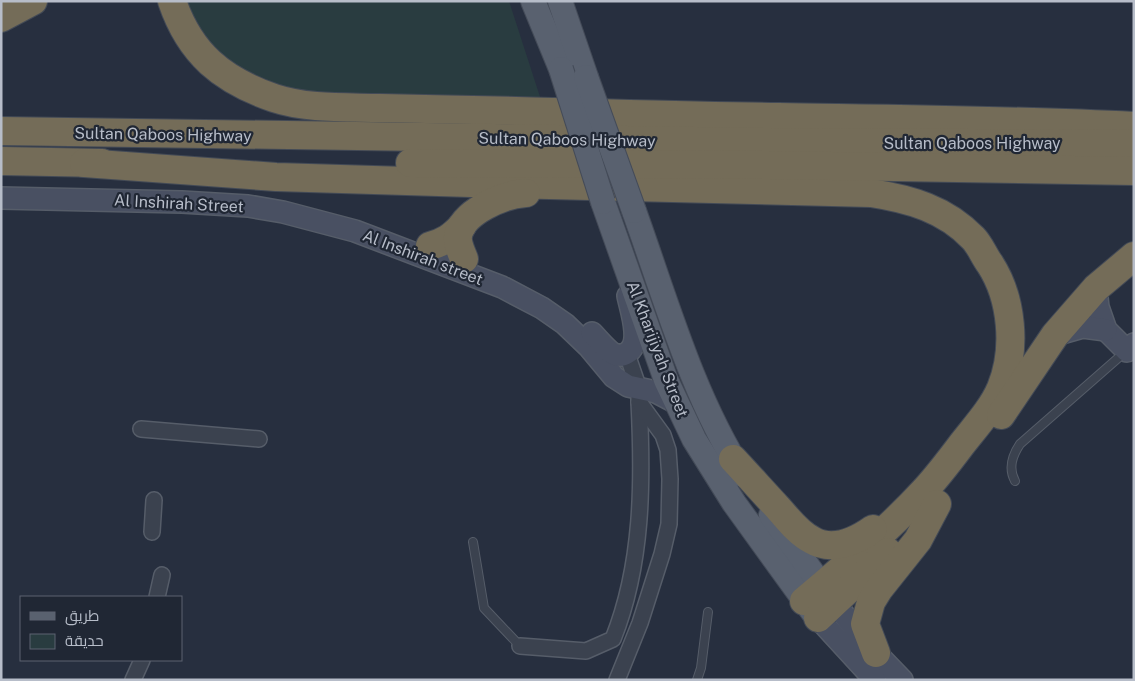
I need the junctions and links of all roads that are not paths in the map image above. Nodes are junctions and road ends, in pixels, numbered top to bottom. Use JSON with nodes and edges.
{"nodes":[{"id":1,"x":33,"y":1,"type":"edge"},
{"id":2,"x":172,"y":1,"type":"edge"},
{"id":3,"x":533,"y":1,"type":"edge"},
{"id":4,"x":560,"y":1,"type":"edge"},
{"id":5,"x":1,"y":18,"type":"edge"},
{"id":6,"x":1134,"y":126,"type":"edge"},
{"id":7,"x":1,"y":132,"type":"edge"},
{"id":8,"x":1134,"y":144,"type":"edge"},
{"id":9,"x":1,"y":161,"type":"edge"},
{"id":10,"x":84,"y":163,"type":"junction"},
{"id":11,"x":1134,"y":171,"type":"edge"},
{"id":12,"x":633,"y":199,"type":"junction"},
{"id":13,"x":2,"y":200,"type":"edge"},
{"id":14,"x":462,"y":226,"type":"junction"},
{"id":15,"x":355,"y":230,"type":"junction"},
{"id":16,"x":613,"y":230,"type":"junction"},
{"id":17,"x":388,"y":244,"type":"junction"},
{"id":18,"x":430,"y":246,"type":"junction"},
{"id":19,"x":1134,"y":256,"type":"edge"},
{"id":20,"x":464,"y":259,"type":"junction"},
{"id":21,"x":1096,"y":288,"type":"junction"},
{"id":22,"x":1106,"y":330,"type":"junction"},
{"id":23,"x":1055,"y":335,"type":"junction"},
{"id":24,"x":1130,"y":348,"type":"edge"},
{"id":25,"x":627,"y":354,"type":"junction"},
{"id":26,"x":639,"y":395,"type":"junction"},
{"id":27,"x":677,"y":404,"type":"junction"},
{"id":28,"x":141,"y":429,"type":"dead end"},
{"id":29,"x":259,"y":439,"type":"dead end"},
{"id":30,"x":733,"y":459,"type":"junction"},
{"id":31,"x":1015,"y":481,"type":"dead end"},
{"id":32,"x":931,"y":497,"type":"junction"},
{"id":33,"x":154,"y":500,"type":"dead end"},
{"id":34,"x":152,"y":532,"type":"dead end"},
{"id":35,"x":473,"y":542,"type":"dead end"},
{"id":36,"x":162,"y":575,"type":"dead end"},
{"id":37,"x":157,"y":596,"type":"edge"},
{"id":38,"x":819,"y":602,"type":"junction"},
{"id":39,"x":708,"y":612,"type":"dead end"},
{"id":40,"x":520,"y":646,"type":"joint"},
{"id":41,"x":142,"y":661,"type":"edge"},
{"id":42,"x":875,"y":666,"type":"edge"},
{"id":43,"x":132,"y":680,"type":"edge"},
{"id":44,"x":617,"y":680,"type":"edge"},
{"id":45,"x":696,"y":680,"type":"edge"},
{"id":46,"x":902,"y":680,"type":"edge"}],
"edges":[{"from":1,"to":5,"type":"highway"},
{"from":2,"to":6,"type":"highway"},
{"from":3,"to":16,"type":"main road","name":"Al Kharijiyah Street","bridge":true},
{"from":4,"to":12,"type":"main road","name":"Al Kharijiyah Street","bridge":true},
{"from":7,"to":8,"type":"highway","name":"Sultan Qaboos Highway"},
{"from":9,"to":10,"type":"highway","name":"Sultan Qaboos Highway"},
{"from":10,"to":11,"type":"highway","name":"Sultan Qaboos Highway"},
{"from":10,"to":12,"type":"highway"},
{"from":12,"to":14,"type":"highway"},
{"from":12,"to":30,"type":"main road","name":"Al Kharijiyah Street"},
{"from":12,"to":32,"type":"highway"},
{"from":13,"to":15,"type":"street","name":"Al Inshirah Street"},
{"from":14,"to":18,"type":"highway"},
{"from":14,"to":20,"type":"highway"},
{"from":15,"to":17,"type":"street","name":"Al Inshirah street"},
{"from":15,"to":18,"type":"street","name":"Al Inshirah street"},
{"from":16,"to":25,"type":"street"},
{"from":16,"to":27,"type":"main road","name":"Al Kharijiyah Street"},
{"from":17,"to":18,"type":"street"},
{"from":17,"to":26,"type":"street","name":"Al Inshirah street"},
{"from":18,"to":20,"type":"street","name":"Al Inshirah street"},
{"from":19,"to":21,"type":"highway"},
{"from":20,"to":25,"type":"street","name":"Al Inshirah street"},
{"from":21,"to":22,"type":"street"},
{"from":21,"to":23,"type":"highway"},
{"from":22,"to":23,"type":"street"},
{"from":22,"to":24,"type":"street"},
{"from":23,"to":32,"type":"highway"},
{"from":24,"to":31,"type":"lane"},
{"from":25,"to":26,"type":"street"},
{"from":26,"to":27,"type":"street","name":"Al Inshirah street"},
{"from":26,"to":40,"type":"street"},
{"from":26,"to":44,"type":"street"},
{"from":27,"to":38,"type":"main road","name":"Al Kharijiyah Street"},
{"from":28,"to":29,"type":"street"},
{"from":30,"to":32,"type":"highway"},
{"from":30,"to":38,"type":"main road","name":"Al Kharijiyah Street"},
{"from":32,"to":38,"type":"highway"},
{"from":32,"to":42,"type":"highway"},
{"from":33,"to":34,"type":"street"},
{"from":35,"to":40,"type":"lane"},
{"from":36,"to":37,"type":"street"},
{"from":38,"to":42,"type":"street","name":"Al Kharijiyah Street"},
{"from":39,"to":45,"type":"lane"},
{"from":41,"to":43,"type":"street"},
{"from":42,"to":46,"type":"street","name":"Al Kharijiyah Street"}]}
